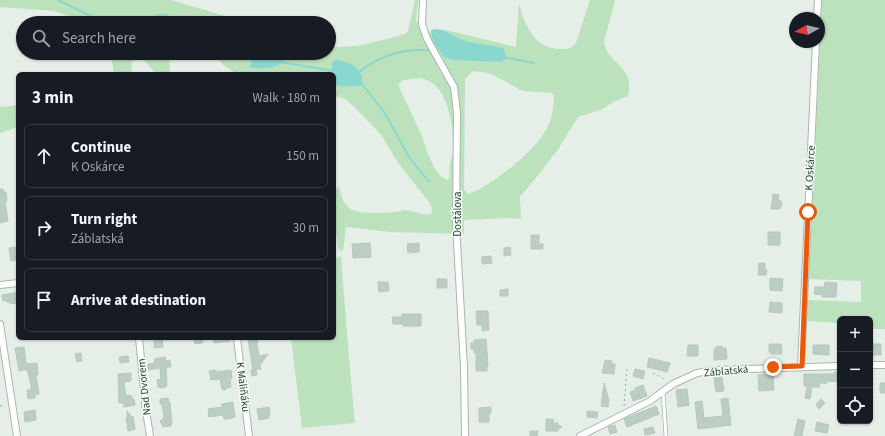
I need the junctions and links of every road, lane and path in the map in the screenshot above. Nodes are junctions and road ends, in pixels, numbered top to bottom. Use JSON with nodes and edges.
{"nodes":[{"id":1,"x":423,"y":0,"type":"edge"},
{"id":2,"x":818,"y":0,"type":"edge"},
{"id":3,"x":817,"y":12,"type":"edge"},
{"id":4,"x":816,"y":48,"type":"edge"},
{"id":5,"x":16,"y":283,"type":"edge"},
{"id":6,"x":0,"y":285,"type":"edge"},
{"id":7,"x":0,"y":324,"type":"edge"},
{"id":8,"x":139,"y":340,"type":"edge"},
{"id":9,"x":237,"y":340,"type":"edge"},
{"id":10,"x":873,"y":365,"type":"edge"},
{"id":11,"x":885,"y":365,"type":"edge"},
{"id":12,"x":802,"y":366,"type":"junction"},
{"id":13,"x":837,"y":366,"type":"edge"},
{"id":14,"x":627,"y":369,"type":"dead end"},
{"id":15,"x":653,"y":372,"type":"dead end"},
{"id":16,"x":673,"y":384,"type":"junction"},
{"id":17,"x":663,"y":392,"type":"junction"},
{"id":18,"x":623,"y":414,"type":"junction"},
{"id":19,"x":16,"y":436,"type":"edge"},
{"id":20,"x":150,"y":436,"type":"edge"},
{"id":21,"x":249,"y":436,"type":"edge"},
{"id":22,"x":465,"y":436,"type":"edge"},
{"id":23,"x":580,"y":436,"type":"edge"},
{"id":24,"x":666,"y":436,"type":"edge"}],
"edges":[{"from":1,"to":22,"type":"street","name":"Dostálova"},
{"from":2,"to":3,"type":"street"},
{"from":4,"to":12,"type":"street","name":"K Oskárce"},
{"from":5,"to":6,"type":"street"},
{"from":7,"to":19,"type":"street"},
{"from":8,"to":20,"type":"street","name":"Nad Dvorem"},
{"from":9,"to":21,"type":"street","name":"K Maliňáku"},
{"from":10,"to":11,"type":"street"},
{"from":12,"to":13,"type":"street","name":"Záblatská"},
{"from":12,"to":16,"type":"street","name":"Záblatská"},
{"from":14,"to":18,"type":"path"},
{"from":15,"to":16,"type":"path"},
{"from":16,"to":17,"type":"street","name":"Záblatská"},
{"from":17,"to":18,"type":"street","name":"Záblatská"},
{"from":17,"to":24,"type":"lane"},
{"from":18,"to":23,"type":"street","name":"Záblatská"}]}
